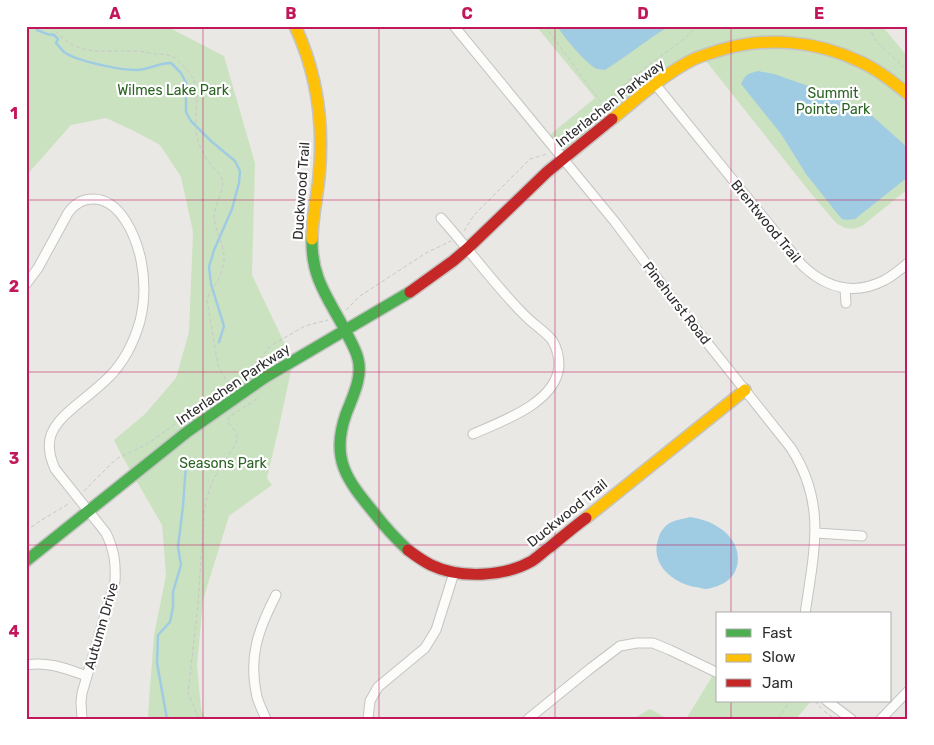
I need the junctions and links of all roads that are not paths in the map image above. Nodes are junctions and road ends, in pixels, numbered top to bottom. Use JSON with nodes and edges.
{"nodes":[{"id":1,"x":295,"y":26,"type":"edge"},
{"id":2,"x":454,"y":26,"type":"edge"},
{"id":3,"x":655,"y":84,"type":"junction"},
{"id":4,"x":908,"y":94,"type":"edge"},
{"id":5,"x":564,"y":159,"type":"junction"},
{"id":6,"x":441,"y":218,"type":"dead end"},
{"id":7,"x":468,"y":249,"type":"junction"},
{"id":8,"x":908,"y":263,"type":"edge"},
{"id":9,"x":26,"y":284,"type":"edge"},
{"id":10,"x":845,"y":289,"type":"junction"},
{"id":11,"x":846,"y":303,"type":"dead end"},
{"id":12,"x":346,"y":331,"type":"junction"},
{"id":13,"x":745,"y":390,"type":"junction"},
{"id":14,"x":473,"y":434,"type":"dead end"},
{"id":15,"x":89,"y":511,"type":"junction"},
{"id":16,"x":816,"y":533,"type":"junction"},
{"id":17,"x":862,"y":536,"type":"dead end"},
{"id":18,"x":26,"y":562,"type":"edge"},
{"id":19,"x":454,"y":573,"type":"junction"},
{"id":20,"x":276,"y":595,"type":"dead end"},
{"id":21,"x":806,"y":612,"type":"edge"},
{"id":22,"x":26,"y":666,"type":"edge"},
{"id":23,"x":716,"y":672,"type":"edge"},
{"id":24,"x":87,"y":676,"type":"junction"},
{"id":25,"x":908,"y":690,"type":"edge"},
{"id":26,"x":828,"y":702,"type":"edge"},
{"id":27,"x":82,"y":719,"type":"edge"},
{"id":28,"x":266,"y":719,"type":"edge"},
{"id":29,"x":368,"y":719,"type":"edge"},
{"id":30,"x":528,"y":719,"type":"edge"},
{"id":31,"x":850,"y":719,"type":"edge"},
{"id":32,"x":881,"y":719,"type":"edge"}],
"edges":[{"from":1,"to":12,"type":"street","name":"Duckwood Trail"},
{"from":2,"to":5,"type":"street","name":"Pinehurst Road"},
{"from":3,"to":4,"type":"street","name":"Interlachen Parkway"},
{"from":3,"to":5,"type":"street","name":"Interlachen Parkway"},
{"from":3,"to":10,"type":"street","name":"Brentwood Trail"},
{"from":5,"to":7,"type":"street","name":"Interlachen Parkway"},
{"from":5,"to":13,"type":"street","name":"Pinehurst Road"},
{"from":6,"to":7,"type":"street"},
{"from":7,"to":12,"type":"street","name":"Interlachen Parkway"},
{"from":7,"to":14,"type":"street"},
{"from":8,"to":10,"type":"street"},
{"from":9,"to":15,"type":"street","name":"Autumn Drive"},
{"from":10,"to":11,"type":"street"},
{"from":12,"to":15,"type":"street","name":"Interlachen Parkway"},
{"from":12,"to":19,"type":"street","name":"Duckwood Trail"},
{"from":13,"to":16,"type":"street","name":"Pinehurst Road"},
{"from":13,"to":19,"type":"street","name":"Duckwood Trail"},
{"from":15,"to":18,"type":"street","name":"Interlachen Parkway"},
{"from":15,"to":24,"type":"street","name":"Autumn Drive"},
{"from":16,"to":17,"type":"street"},
{"from":16,"to":21,"type":"street","name":"Pinehurst Road"},
{"from":19,"to":29,"type":"street"},
{"from":20,"to":28,"type":"street"},
{"from":22,"to":24,"type":"street"},
{"from":23,"to":30,"type":"street"},
{"from":24,"to":27,"type":"street","name":"Autumn Drive"},
{"from":25,"to":32,"type":"street"},
{"from":26,"to":31,"type":"street"}]}
